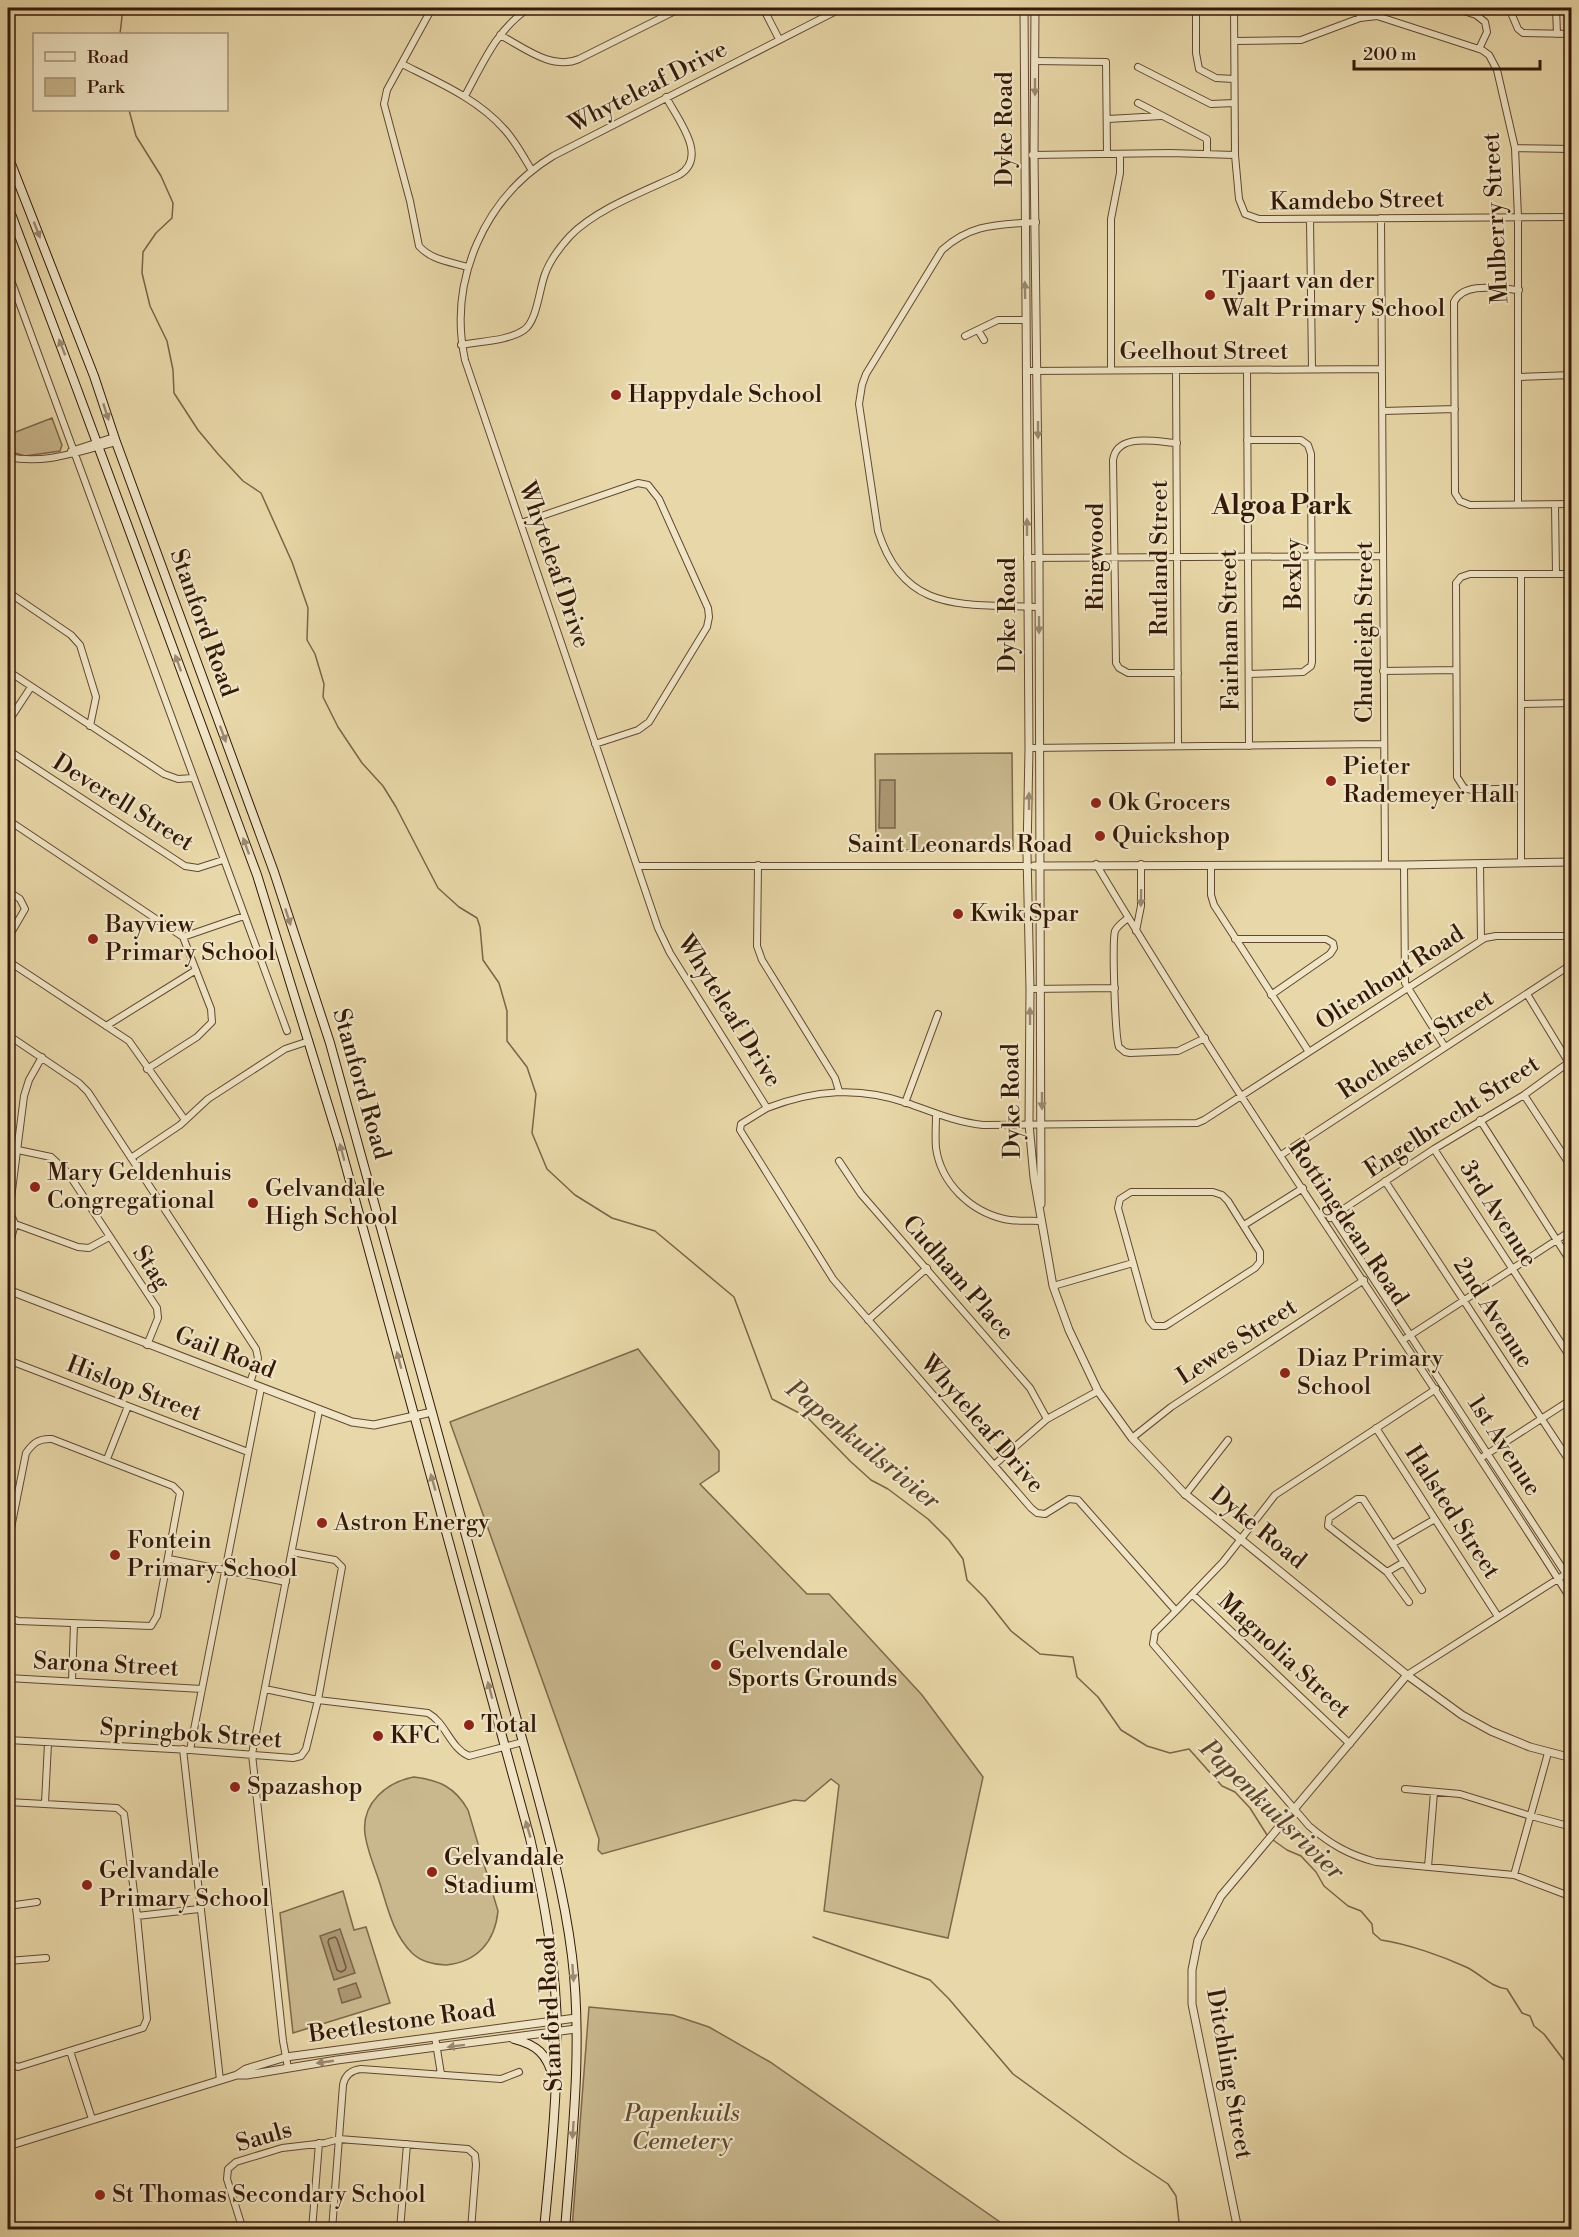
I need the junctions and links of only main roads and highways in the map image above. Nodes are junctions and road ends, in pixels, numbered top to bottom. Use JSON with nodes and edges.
{"nodes":[{"id":1,"x":8,"y":156,"type":"edge"},
{"id":2,"x":8,"y":206,"type":"edge"},
{"id":3,"x":514,"y":2039,"type":"road end"},
{"id":4,"x":556,"y":2090,"type":"junction"},
{"id":5,"x":544,"y":2229,"type":"edge"},
{"id":6,"x":565,"y":2229,"type":"edge"}],
"edges":[{"from":1,"to":6,"type":"main road","name":"Stanford Road","one_way":true},
{"from":4,"to":2,"type":"main road","name":"Stanford Road","one_way":true},
{"from":3,"to":4,"type":"main road"},
{"from":4,"to":5,"type":"main road","name":"Stanford Road"}]}
